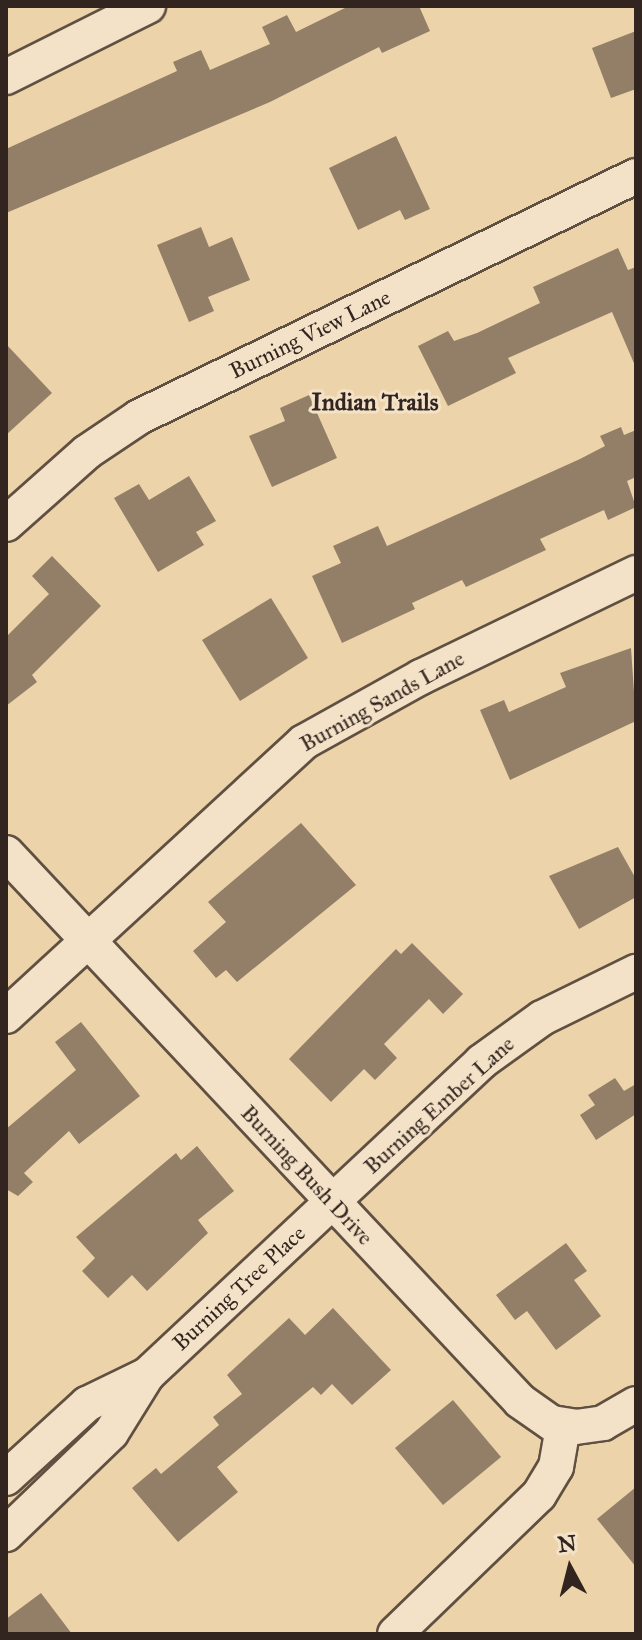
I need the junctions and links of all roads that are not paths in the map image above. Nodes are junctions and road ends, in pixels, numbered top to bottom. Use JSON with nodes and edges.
{"nodes":[{"id":1,"x":148,"y":6,"type":"edge"},
{"id":2,"x":6,"y":77,"type":"edge"},
{"id":3,"x":636,"y":176,"type":"edge"},
{"id":4,"x":6,"y":524,"type":"edge"},
{"id":5,"x":636,"y":573,"type":"edge"},
{"id":6,"x":6,"y":853,"type":"edge"},
{"id":7,"x":88,"y":939,"type":"junction"},
{"id":8,"x":636,"y":972,"type":"edge"},
{"id":9,"x":6,"y":1016,"type":"edge"},
{"id":10,"x":332,"y":1202,"type":"junction"},
{"id":11,"x":147,"y":1375,"type":"junction"},
{"id":12,"x":636,"y":1404,"type":"edge"},
{"id":13,"x":563,"y":1427,"type":"junction"},
{"id":14,"x":6,"y":1478,"type":"edge"},
{"id":15,"x":6,"y":1534,"type":"edge"},
{"id":16,"x":395,"y":1634,"type":"edge"}],
"edges":[{"from":1,"to":2,"type":"street"},
{"from":3,"to":4,"type":"street","name":"Burning View Lane"},
{"from":5,"to":7,"type":"street","name":"Burning Sands Lane"},
{"from":6,"to":7,"type":"street","name":"Burning Bush Drive"},
{"from":7,"to":9,"type":"street","name":"Burning Sands Lane"},
{"from":7,"to":10,"type":"street","name":"Burning Bush Drive"},
{"from":8,"to":10,"type":"street","name":"Burning Ember Lane"},
{"from":10,"to":11,"type":"street","name":"Burning Tree Place"},
{"from":10,"to":13,"type":"street","name":"Burning Bush Drive"},
{"from":11,"to":14,"type":"street","name":"Burning Tree Place"},
{"from":11,"to":15,"type":"street","name":"Burning Tree Place"},
{"from":12,"to":13,"type":"street"},
{"from":13,"to":16,"type":"street"}]}
